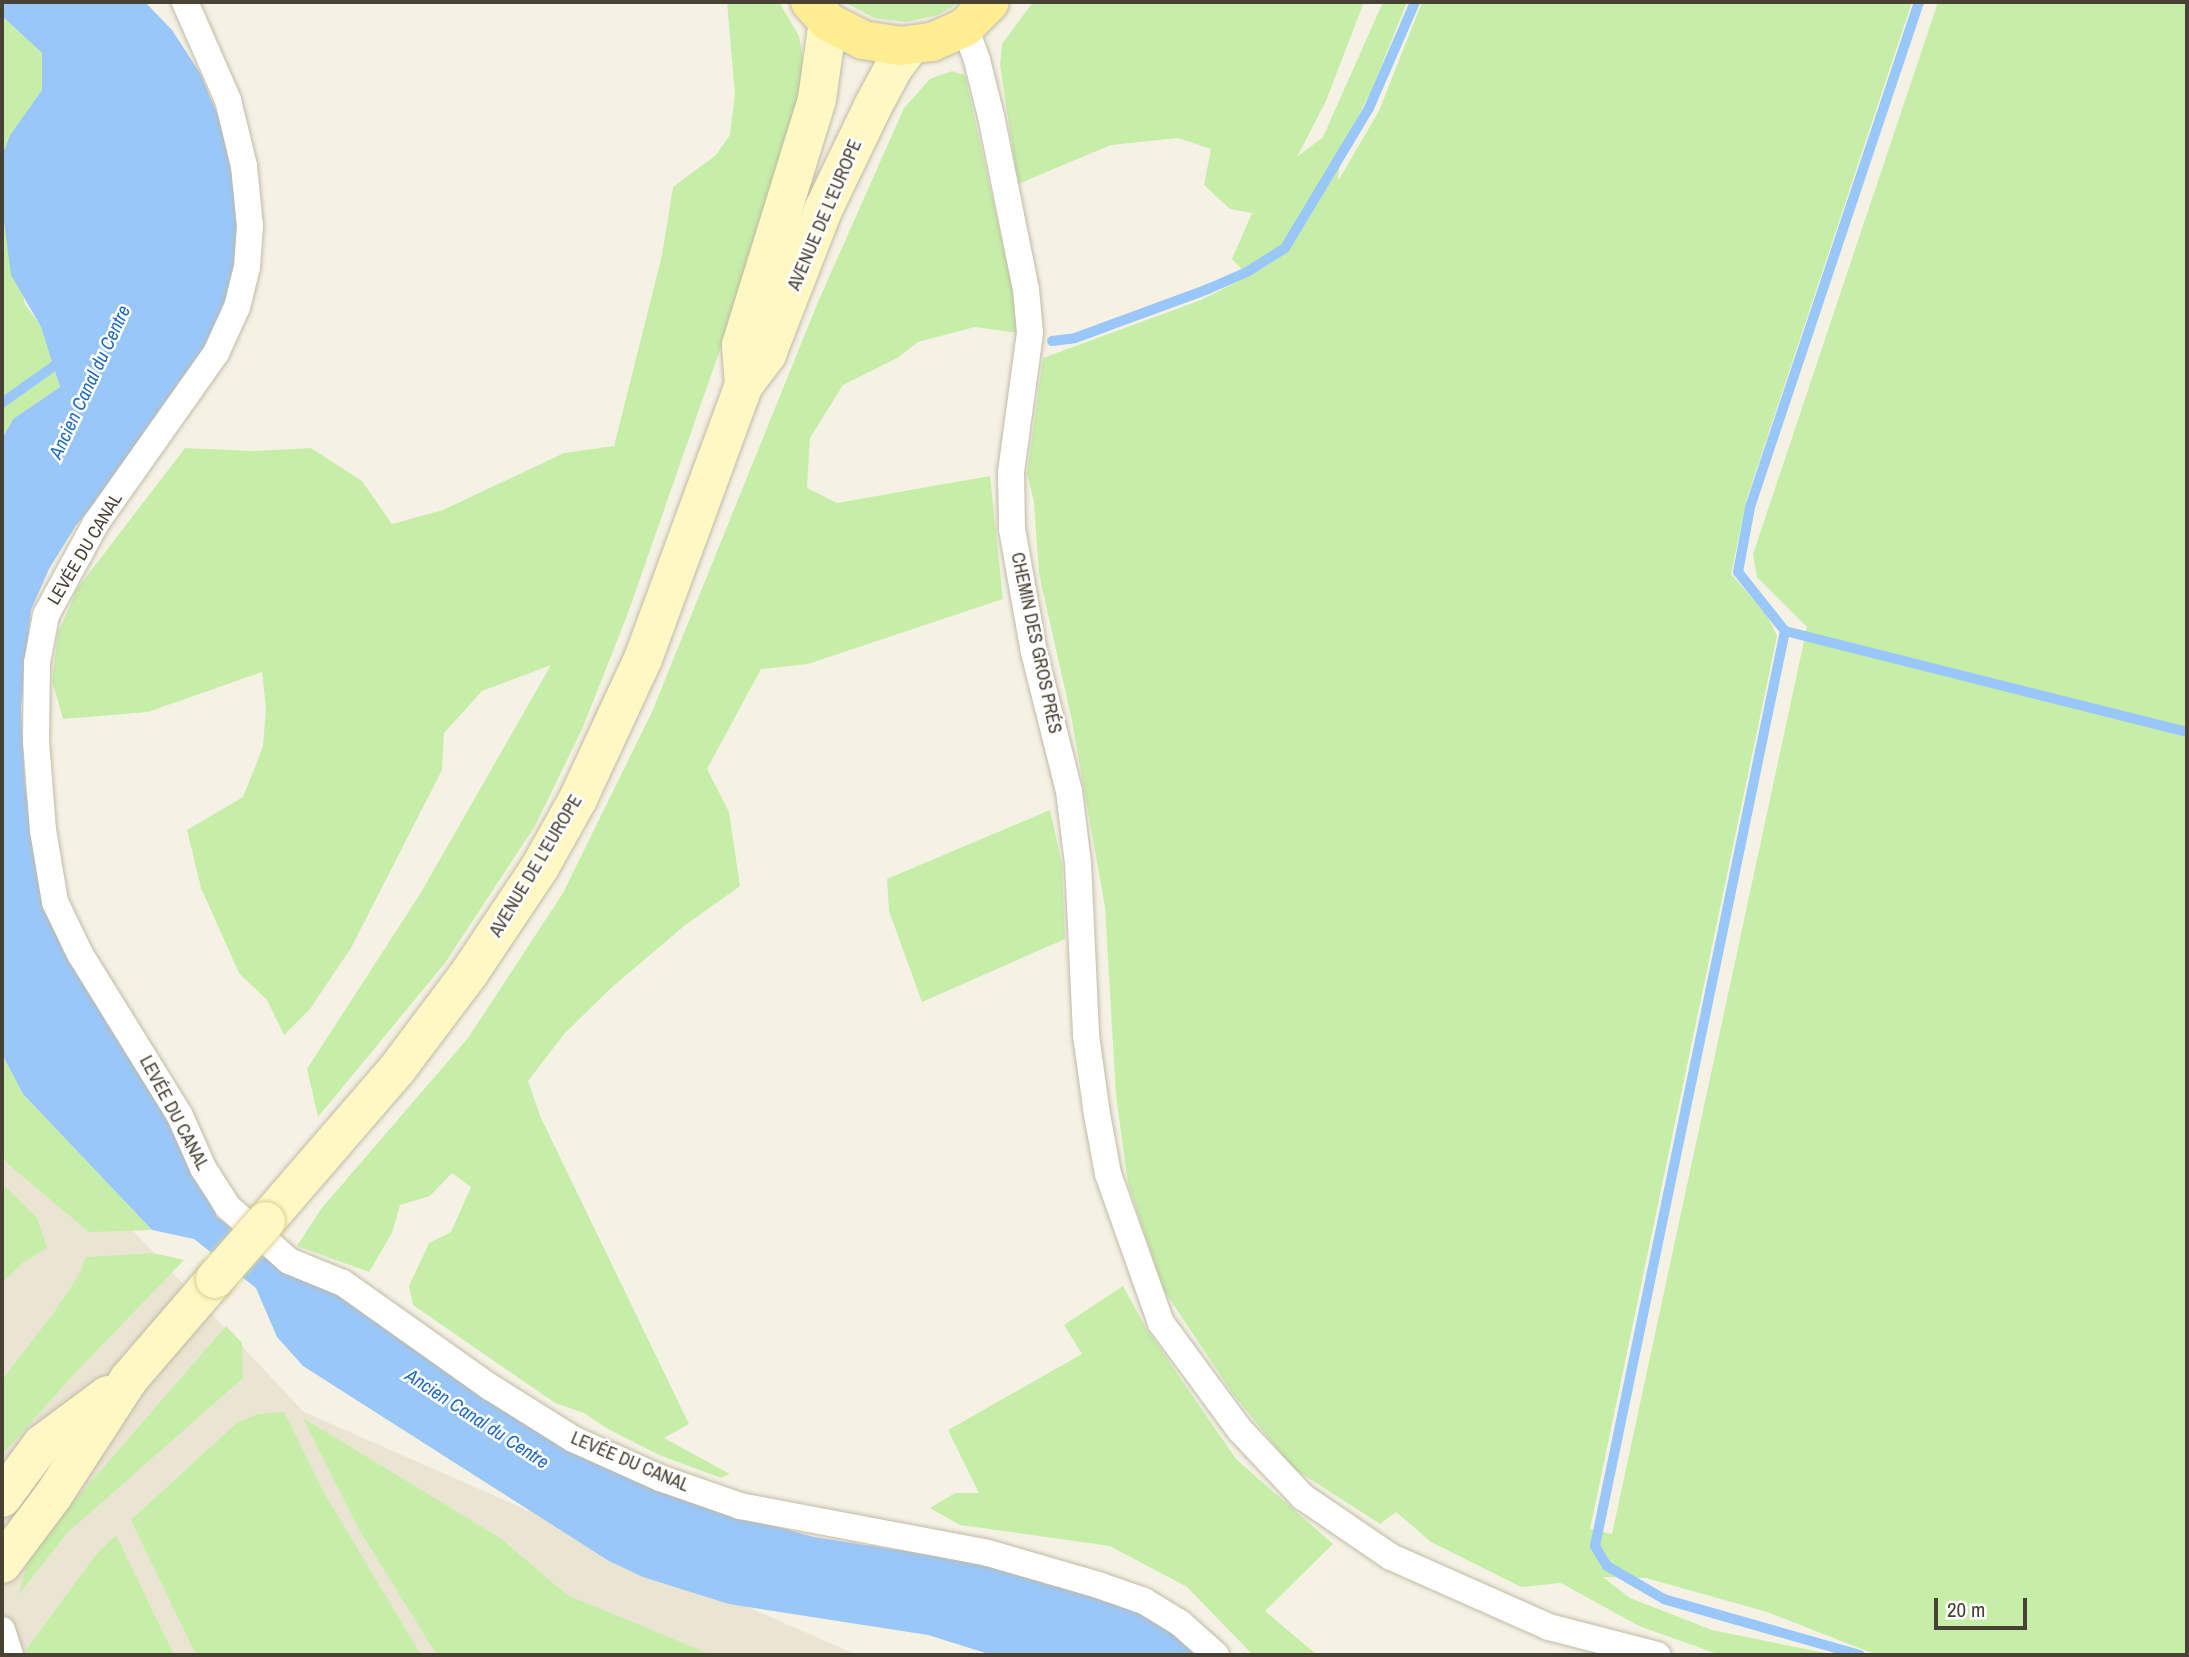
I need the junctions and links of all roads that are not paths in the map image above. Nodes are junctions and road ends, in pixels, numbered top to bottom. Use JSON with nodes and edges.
{"nodes":[{"id":1,"x":186,"y":2,"type":"edge"},
{"id":2,"x":819,"y":12,"type":"edge"},
{"id":3,"x":977,"y":14,"type":"edge"},
{"id":4,"x":909,"y":46,"type":"junction"},
{"id":5,"x":744,"y":385,"type":"junction"},
{"id":6,"x":129,"y":1379,"type":"junction"},
{"id":7,"x":2,"y":1498,"type":"edge"},
{"id":8,"x":2,"y":1564,"type":"edge"},
{"id":9,"x":2,"y":1630,"type":"edge"},
{"id":10,"x":10,"y":1655,"type":"edge"},
{"id":11,"x":1216,"y":1655,"type":"edge"},
{"id":12,"x":1657,"y":1655,"type":"edge"}],
"edges":[{"from":1,"to":11,"type":"street","name":"LEVÉE DU CANAL"},
{"from":2,"to":4,"type":"main road"},
{"from":2,"to":5,"type":"main road","name":"AVENUE DE L'EUROPE"},
{"from":3,"to":4,"type":"main road"},
{"from":3,"to":12,"type":"street","name":"CHEMIN DES GROS PRÉS"},
{"from":4,"to":5,"type":"main road","name":"AVENUE DE L'EUROPE"},
{"from":5,"to":6,"type":"main road","name":"AVENUE DE L'EUROPE","bridge":true},
{"from":6,"to":7,"type":"main road"},
{"from":6,"to":8,"type":"main road"},
{"from":9,"to":10,"type":"street"}]}
